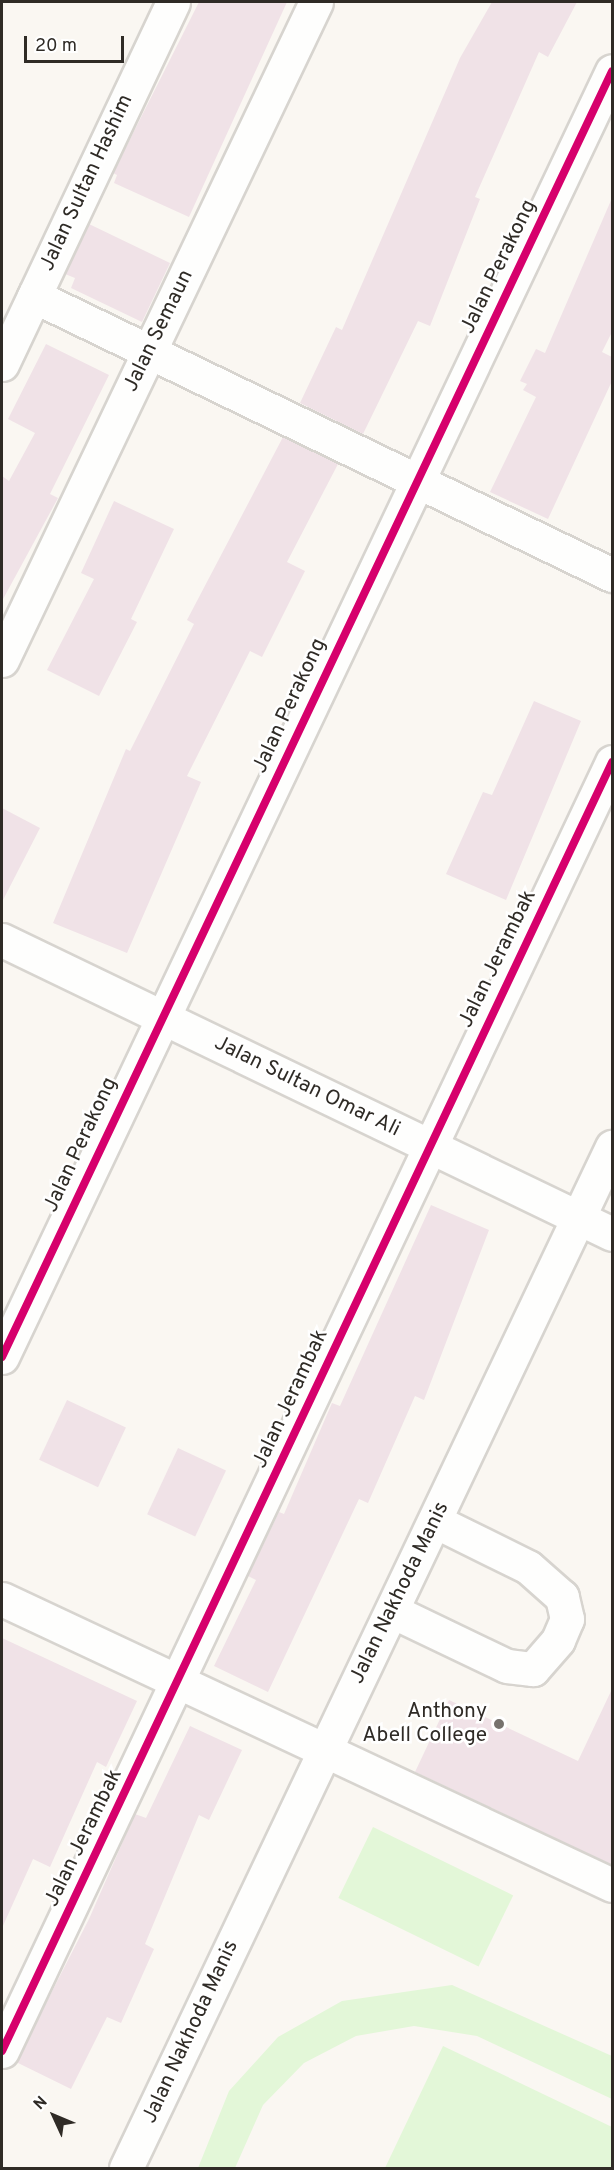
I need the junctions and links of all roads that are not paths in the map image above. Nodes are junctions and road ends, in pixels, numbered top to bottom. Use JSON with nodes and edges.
{"nodes":[{"id":1,"x":173,"y":2,"type":"edge"},
{"id":2,"x":316,"y":2,"type":"edge"},
{"id":3,"x":612,"y":71,"type":"edge"},
{"id":4,"x":34,"y":296,"type":"junction"},
{"id":5,"x":150,"y":350,"type":"junction"},
{"id":6,"x":2,"y":364,"type":"edge"},
{"id":7,"x":418,"y":479,"type":"junction"},
{"id":8,"x":612,"y":575,"type":"edge"},
{"id":9,"x":2,"y":660,"type":"edge"},
{"id":10,"x":612,"y":762,"type":"edge"},
{"id":11,"x":2,"y":940,"type":"edge"},
{"id":12,"x":162,"y":1018,"type":"junction"},
{"id":13,"x":429,"y":1145,"type":"junction"},
{"id":14,"x":612,"y":1147,"type":"edge"},
{"id":15,"x":580,"y":1218,"type":"junction"},
{"id":16,"x":612,"y":1234,"type":"edge"},
{"id":17,"x":2,"y":1357,"type":"edge"},
{"id":18,"x":435,"y":1521,"type":"junction"},
{"id":19,"x":2,"y":1599,"type":"edge"},
{"id":20,"x":392,"y":1611,"type":"junction"},
{"id":21,"x":179,"y":1681,"type":"junction"},
{"id":22,"x":325,"y":1750,"type":"junction"},
{"id":23,"x":612,"y":1885,"type":"edge"},
{"id":24,"x":2,"y":2051,"type":"edge"},
{"id":25,"x":126,"y":2169,"type":"edge"}],
"edges":[{"from":1,"to":4,"type":"street","name":"Jalan Sultan Hashim"},
{"from":2,"to":5,"type":"street","name":"Jalan Semaun"},
{"from":3,"to":7,"type":"street","name":"Jalan Perakong"},
{"from":4,"to":5,"type":"street"},
{"from":4,"to":6,"type":"street","name":"Jalan Sultan Hashim"},
{"from":5,"to":7,"type":"street"},
{"from":5,"to":9,"type":"street","name":"Jalan Semaun"},
{"from":7,"to":8,"type":"street"},
{"from":7,"to":12,"type":"street","name":"Jalan Perakong"},
{"from":10,"to":13,"type":"street","name":"Jalan Jerambak"},
{"from":11,"to":12,"type":"street","name":"Jalan Sultan Omar Ali"},
{"from":12,"to":13,"type":"street","name":"Jalan Sultan Omar Ali"},
{"from":12,"to":17,"type":"street","name":"Jalan Perakong"},
{"from":13,"to":15,"type":"street","name":"Jalan Sultan Omar Ali"},
{"from":13,"to":21,"type":"street","name":"Jalan Jerambak"},
{"from":14,"to":15,"type":"street","name":"Jalan Nakhoda Manis"},
{"from":15,"to":16,"type":"street","name":"Jalan Sultan Omar Ali"},
{"from":15,"to":18,"type":"street","name":"Jalan Nakhoda Manis"},
{"from":18,"to":20,"type":"street","name":"Jalan Nakhoda Manis"},
{"from":18,"to":20,"type":"street"},
{"from":19,"to":21,"type":"street"},
{"from":20,"to":22,"type":"street","name":"Jalan Nakhoda Manis"},
{"from":21,"to":22,"type":"street"},
{"from":21,"to":24,"type":"street","name":"Jalan Jerambak"},
{"from":22,"to":23,"type":"street"},
{"from":22,"to":25,"type":"street","name":"Jalan Nakhoda Manis"}]}
